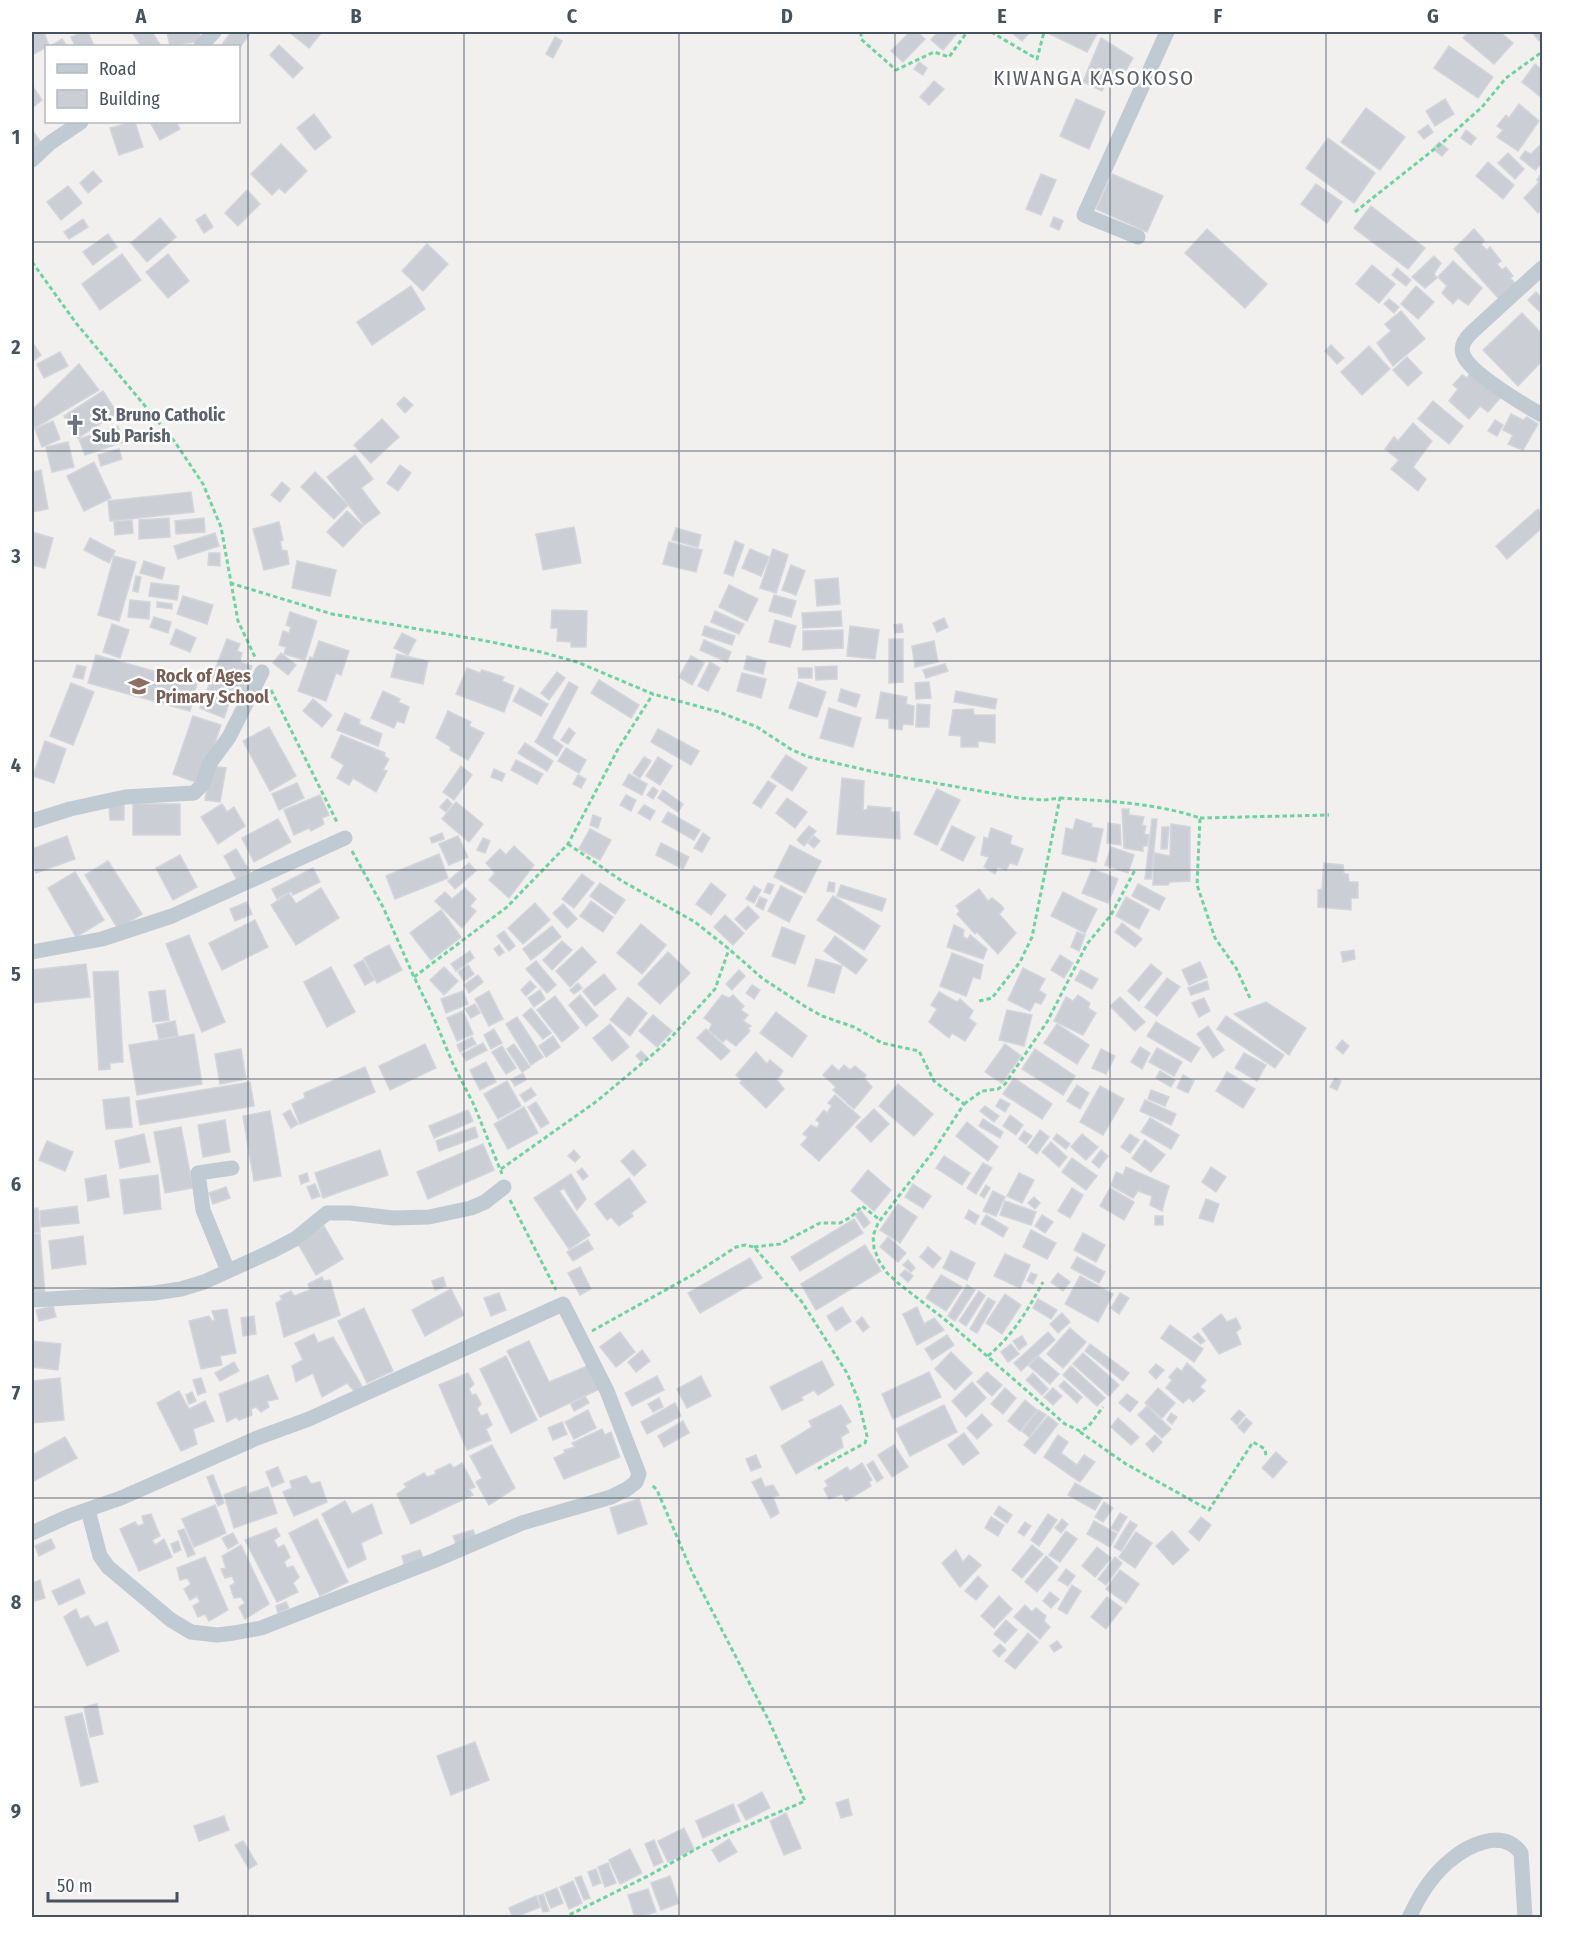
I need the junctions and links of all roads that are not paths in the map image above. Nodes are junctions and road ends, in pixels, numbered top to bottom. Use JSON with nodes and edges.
{"nodes":[{"id":1,"x":214,"y":32,"type":"edge"},
{"id":2,"x":1167,"y":32,"type":"edge"},
{"id":3,"x":202,"y":45,"type":"edge"},
{"id":4,"x":80,"y":123,"type":"edge"},
{"id":5,"x":32,"y":160,"type":"edge"},
{"id":6,"x":1138,"y":237,"type":"dead end"},
{"id":7,"x":1542,"y":268,"type":"edge"},
{"id":8,"x":1542,"y":415,"type":"edge"},
{"id":9,"x":262,"y":672,"type":"road end"},
{"id":10,"x":32,"y":821,"type":"edge"},
{"id":11,"x":345,"y":838,"type":"road end"},
{"id":12,"x":32,"y":952,"type":"edge"},
{"id":13,"x":232,"y":1168,"type":"dead end"},
{"id":14,"x":504,"y":1187,"type":"road end"},
{"id":15,"x":228,"y":1271,"type":"junction"},
{"id":16,"x":32,"y":1300,"type":"edge"},
{"id":17,"x":88,"y":1510,"type":"junction"},
{"id":18,"x":32,"y":1533,"type":"edge"},
{"id":19,"x":1409,"y":1917,"type":"edge"},
{"id":20,"x":1525,"y":1917,"type":"edge"}],
"edges":[{"from":1,"to":3,"type":"street"},
{"from":2,"to":6,"type":"street"},
{"from":4,"to":5,"type":"street"},
{"from":7,"to":8,"type":"street"},
{"from":9,"to":10,"type":"street"},
{"from":11,"to":12,"type":"street"},
{"from":13,"to":15,"type":"street"},
{"from":14,"to":15,"type":"street"},
{"from":15,"to":16,"type":"street"},
{"from":17,"to":17,"type":"street"},
{"from":17,"to":18,"type":"street"},
{"from":19,"to":20,"type":"street"}]}
